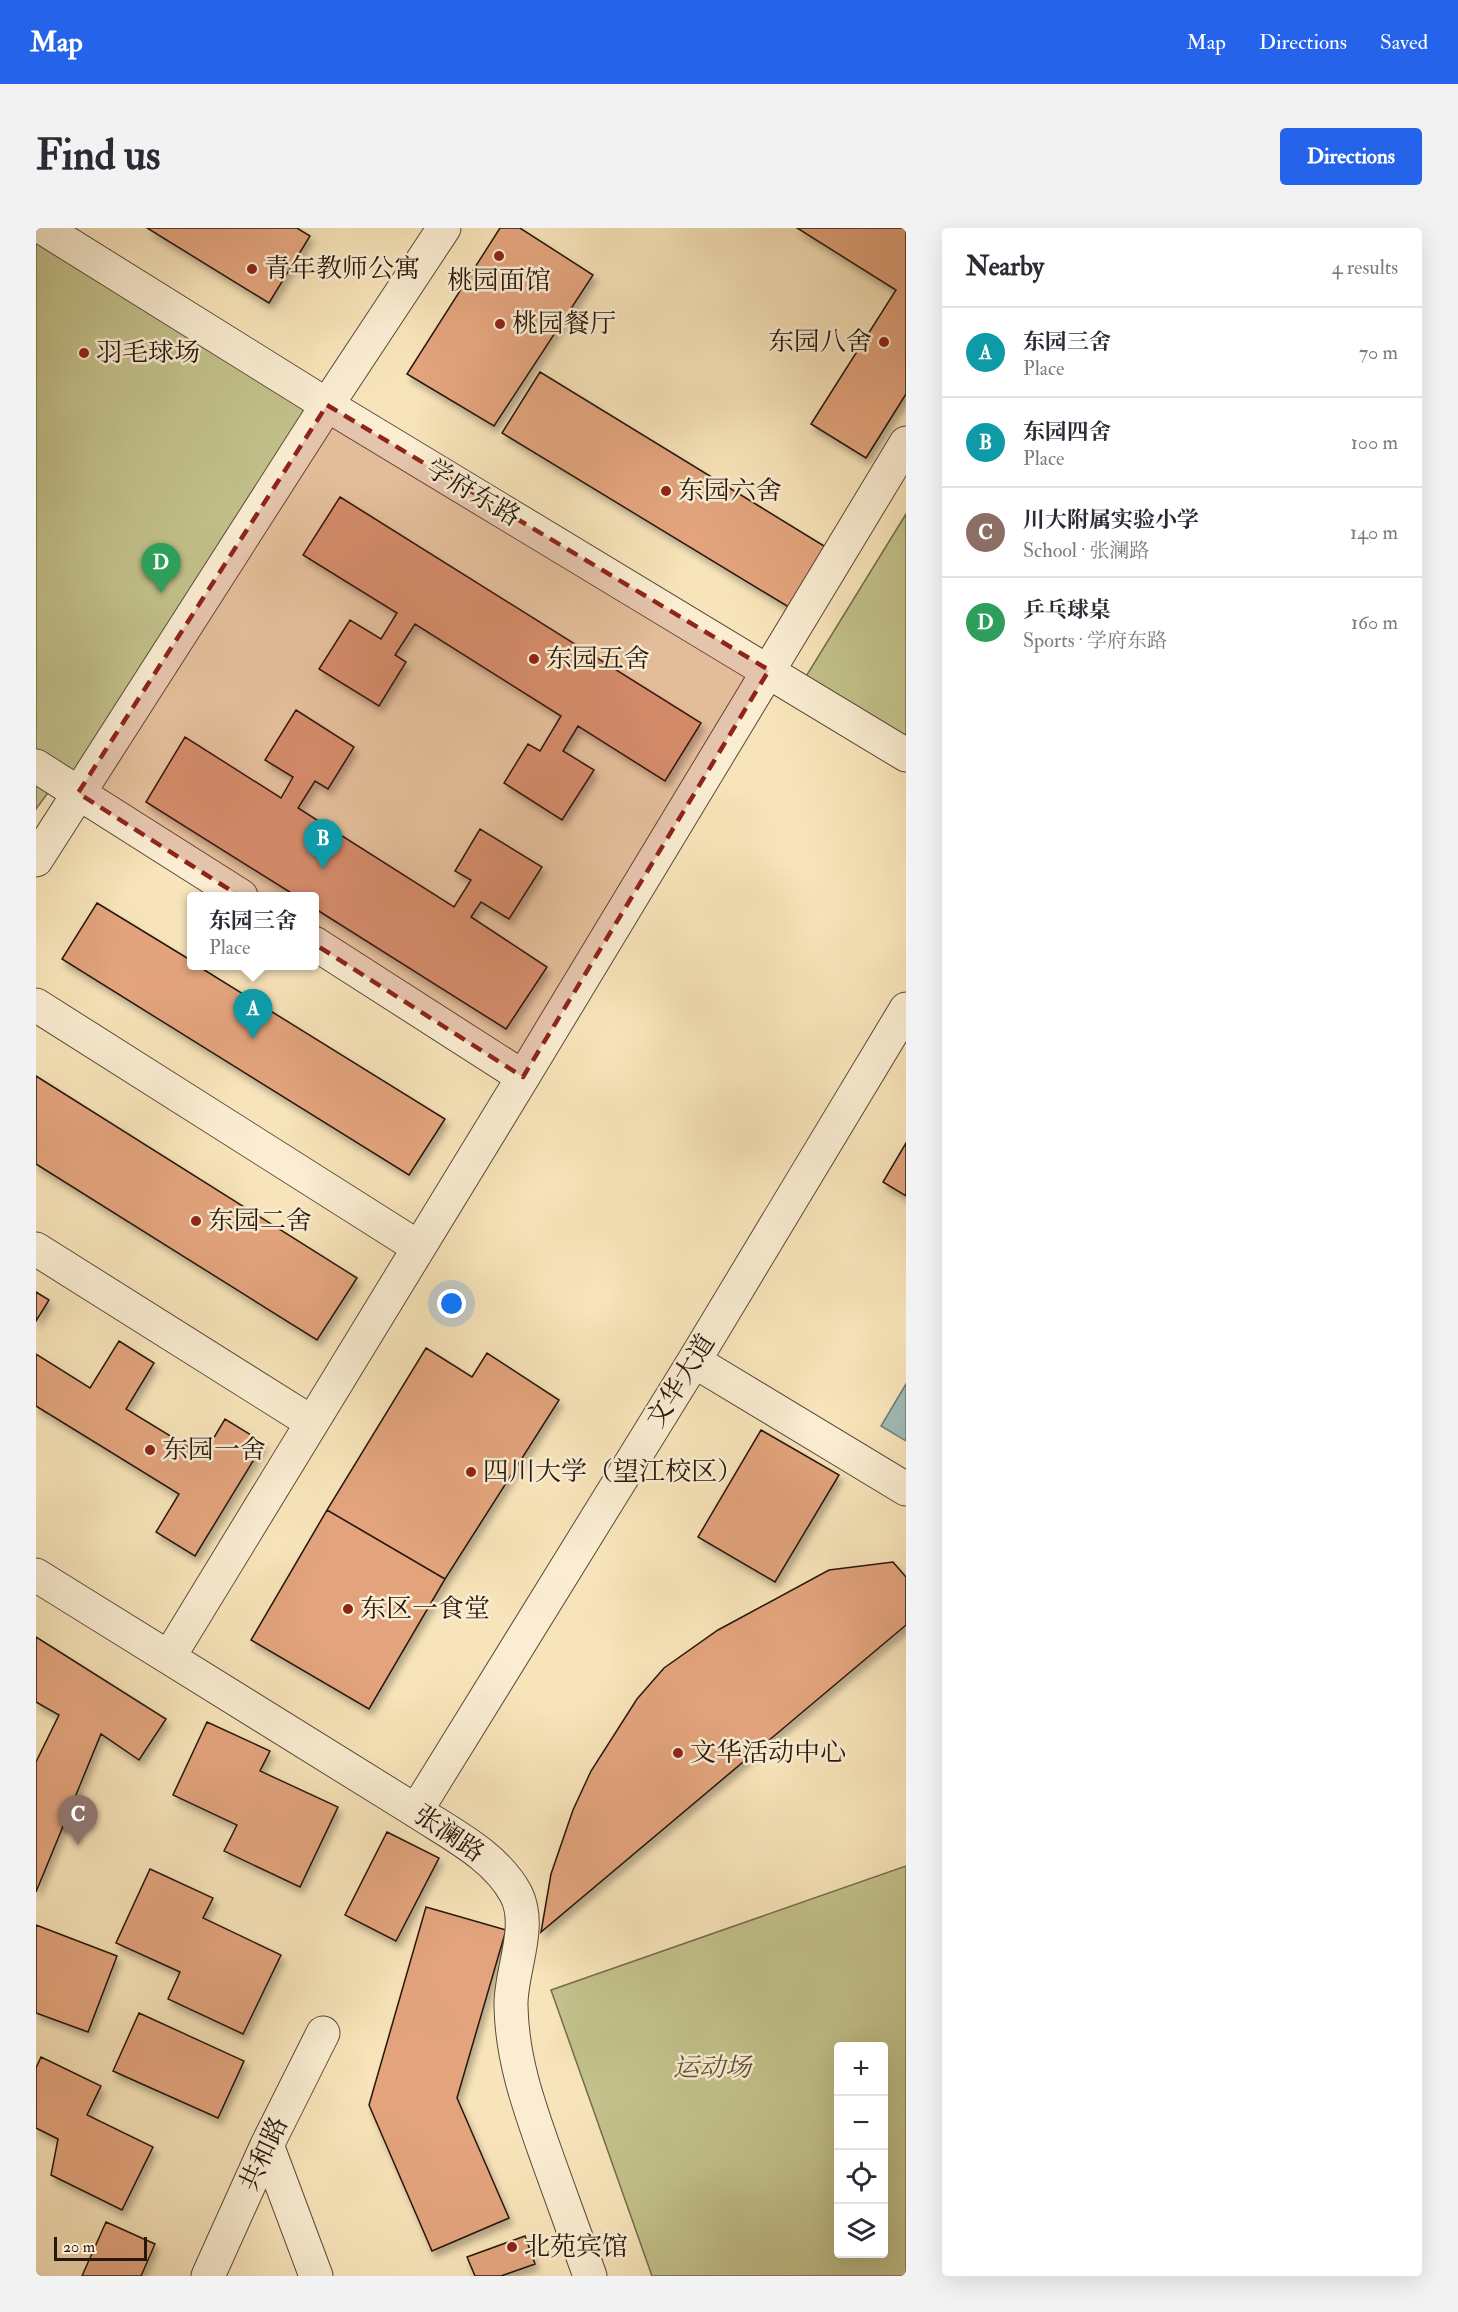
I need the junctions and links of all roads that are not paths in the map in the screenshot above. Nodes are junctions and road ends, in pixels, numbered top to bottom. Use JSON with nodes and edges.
{"nodes":[{"id":1,"x":43,"y":228,"type":"edge"},
{"id":2,"x":444,"y":228,"type":"edge"},
{"id":3,"x":327,"y":405,"type":"junction"},
{"id":4,"x":906,"y":443,"type":"edge"},
{"id":5,"x":769,"y":670,"type":"junction"},
{"id":6,"x":906,"y":755,"type":"edge"},
{"id":7,"x":36,"y":766,"type":"edge"},
{"id":8,"x":78,"y":793,"type":"junction"},
{"id":9,"x":36,"y":860,"type":"edge"},
{"id":10,"x":233,"y":892,"type":"edge"},
{"id":11,"x":319,"y":946,"type":"edge"},
{"id":12,"x":36,"y":1005,"type":"edge"},
{"id":13,"x":906,"y":1010,"type":"edge"},
{"id":14,"x":523,"y":1077,"type":"junction"},
{"id":15,"x":418,"y":1247,"type":"junction"},
{"id":16,"x":36,"y":1249,"type":"edge"},
{"id":17,"x":694,"y":1361,"type":"junction"},
{"id":18,"x":311,"y":1422,"type":"junction"},
{"id":19,"x":906,"y":1489,"type":"edge"},
{"id":20,"x":36,"y":1575,"type":"edge"},
{"id":21,"x":169,"y":1657,"type":"junction"},
{"id":22,"x":416,"y":1811,"type":"junction"},
{"id":23,"x":323,"y":2033,"type":"dead end"},
{"id":24,"x":267,"y":2145,"type":"junction"},
{"id":25,"x":208,"y":2276,"type":"edge"},
{"id":26,"x":316,"y":2276,"type":"edge"},
{"id":27,"x":590,"y":2276,"type":"edge"}],
"edges":[{"from":1,"to":3,"type":"street","name":"学府东路"},
{"from":2,"to":3,"type":"street"},
{"from":3,"to":5,"type":"street","name":"学府东路"},
{"from":3,"to":8,"type":"street"},
{"from":4,"to":5,"type":"street"},
{"from":5,"to":6,"type":"street","name":"学府东路"},
{"from":5,"to":14,"type":"street"},
{"from":7,"to":8,"type":"street"},
{"from":8,"to":9,"type":"street"},
{"from":8,"to":10,"type":"street"},
{"from":11,"to":14,"type":"street"},
{"from":12,"to":15,"type":"street"},
{"from":13,"to":17,"type":"street","name":"文华大道"},
{"from":14,"to":15,"type":"street"},
{"from":15,"to":18,"type":"street"},
{"from":16,"to":18,"type":"street"},
{"from":17,"to":19,"type":"street"},
{"from":17,"to":22,"type":"street","name":"文华大道"},
{"from":18,"to":21,"type":"street"},
{"from":20,"to":21,"type":"street","name":"张澜路"},
{"from":21,"to":22,"type":"street","name":"张澜路"},
{"from":22,"to":27,"type":"street","name":"张澜路"},
{"from":23,"to":24,"type":"street","name":"共和路"},
{"from":24,"to":25,"type":"street","name":"共和路"},
{"from":24,"to":26,"type":"street"}]}
